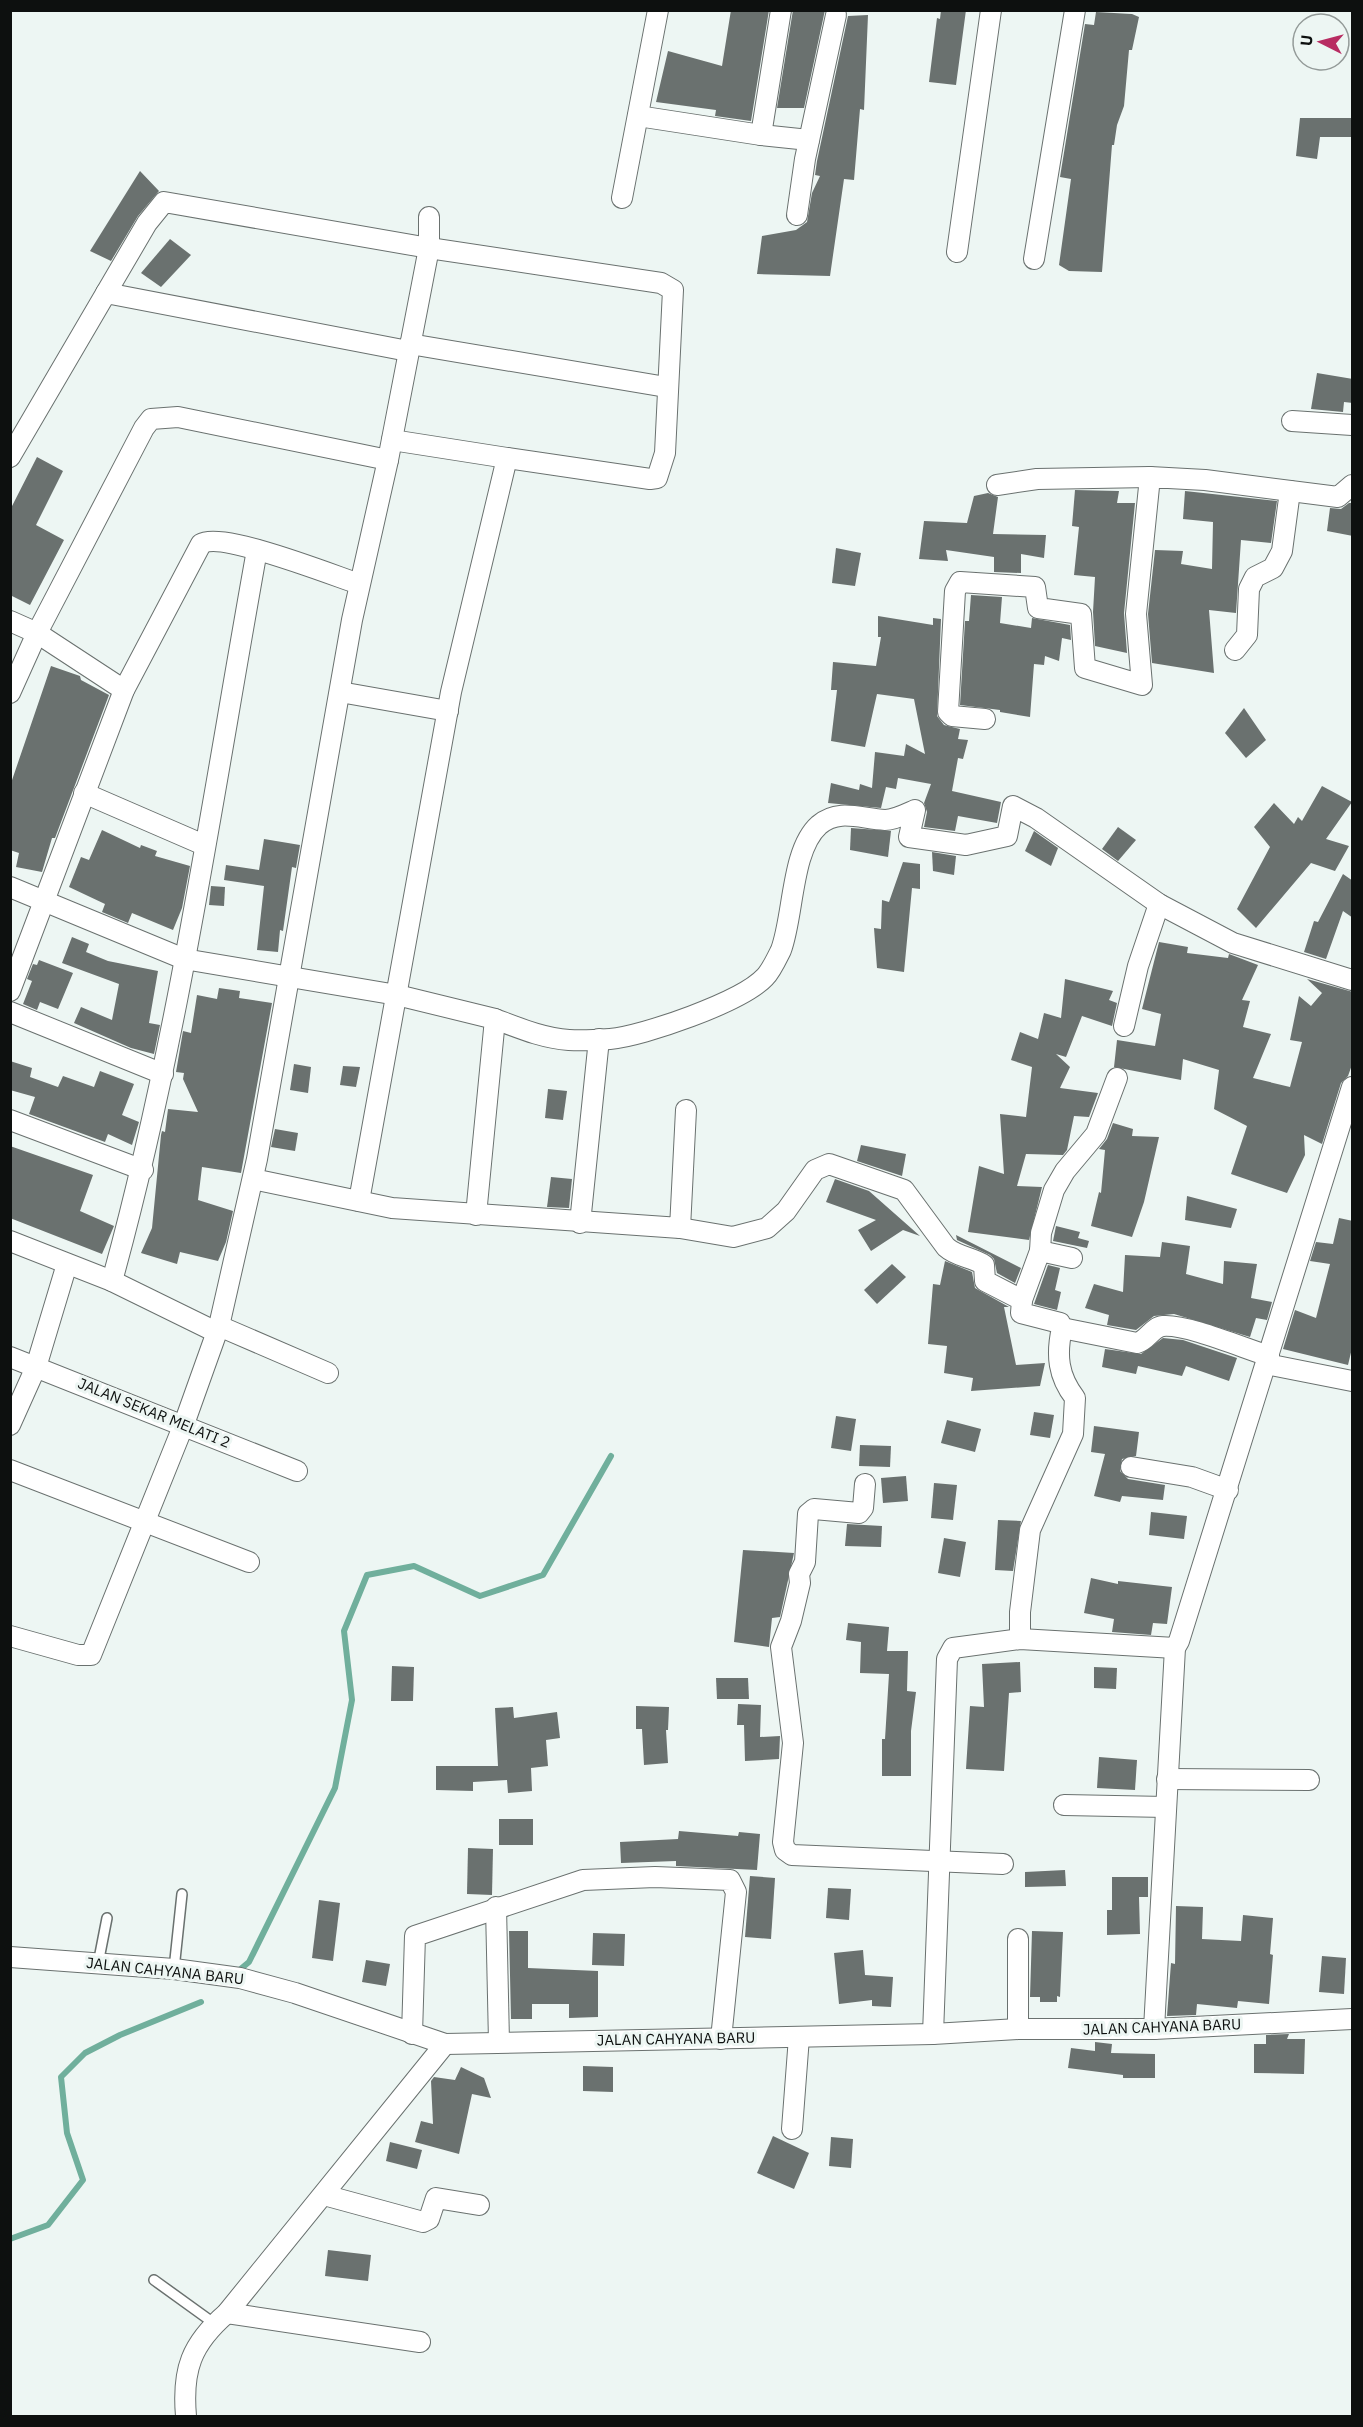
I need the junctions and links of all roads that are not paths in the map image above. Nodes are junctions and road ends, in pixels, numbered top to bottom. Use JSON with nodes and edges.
{"nodes":[{"id":1,"x":658,"y":10,"type":"edge"},
{"id":2,"x":782,"y":10,"type":"edge"},
{"id":3,"x":991,"y":10,"type":"edge"},
{"id":4,"x":1076,"y":10,"type":"edge"},
{"id":5,"x":836,"y":15,"type":"dead end"},
{"id":6,"x":638,"y":116,"type":"junction"},
{"id":7,"x":761,"y":135,"type":"junction"},
{"id":8,"x":809,"y":140,"type":"junction"},
{"id":9,"x":622,"y":198,"type":"dead end"},
{"id":10,"x":797,"y":215,"type":"dead end"},
{"id":11,"x":429,"y":217,"type":"dead end"},
{"id":12,"x":429,"y":248,"type":"junction"},
{"id":13,"x":957,"y":252,"type":"dead end"},
{"id":14,"x":1034,"y":259,"type":"dead end"},
{"id":15,"x":105,"y":292,"type":"junction"},
{"id":16,"x":409,"y":348,"type":"junction"},
{"id":17,"x":666,"y":387,"type":"junction"},
{"id":18,"x":1292,"y":421,"type":"dead end"},
{"id":19,"x":1353,"y":425,"type":"edge"},
{"id":20,"x":392,"y":440,"type":"junction"},
{"id":21,"x":10,"y":457,"type":"edge"},
{"id":22,"x":507,"y":458,"type":"junction"},
{"id":23,"x":388,"y":460,"type":"junction"},
{"id":24,"x":1150,"y":477,"type":"junction"},
{"id":25,"x":997,"y":485,"type":"dead end"},
{"id":26,"x":1353,"y":485,"type":"edge"},
{"id":27,"x":1290,"y":491,"type":"junction"},
{"id":28,"x":257,"y":550,"type":"junction"},
{"id":29,"x":359,"y":584,"type":"junction"},
{"id":30,"x":10,"y":621,"type":"edge"},
{"id":31,"x":37,"y":633,"type":"junction"},
{"id":32,"x":1235,"y":650,"type":"dead end"},
{"id":33,"x":123,"y":690,"type":"junction"},
{"id":34,"x":340,"y":692,"type":"junction"},
{"id":35,"x":10,"y":693,"type":"edge"},
{"id":36,"x":448,"y":711,"type":"junction"},
{"id":37,"x":985,"y":719,"type":"dead end"},
{"id":38,"x":84,"y":793,"type":"junction"},
{"id":39,"x":204,"y":845,"type":"junction"},
{"id":40,"x":10,"y":887,"type":"edge"},
{"id":41,"x":43,"y":900,"type":"junction"},
{"id":42,"x":1159,"y":904,"type":"junction"},
{"id":43,"x":184,"y":959,"type":"junction"},
{"id":44,"x":288,"y":978,"type":"junction"},
{"id":45,"x":1353,"y":980,"type":"edge"},
{"id":46,"x":10,"y":991,"type":"edge"},
{"id":47,"x":398,"y":995,"type":"junction"},
{"id":48,"x":10,"y":1012,"type":"edge"},
{"id":49,"x":486,"y":1017,"type":"junction"},
{"id":50,"x":1124,"y":1026,"type":"dead end"},
{"id":51,"x":598,"y":1039,"type":"junction"},
{"id":52,"x":163,"y":1074,"type":"junction"},
{"id":53,"x":1117,"y":1078,"type":"dead end"},
{"id":54,"x":1353,"y":1087,"type":"edge"},
{"id":55,"x":686,"y":1110,"type":"dead end"},
{"id":56,"x":10,"y":1120,"type":"edge"},
{"id":57,"x":143,"y":1170,"type":"junction"},
{"id":58,"x":253,"y":1179,"type":"junction"},
{"id":59,"x":359,"y":1201,"type":"junction"},
{"id":60,"x":476,"y":1215,"type":"junction"},
{"id":61,"x":580,"y":1223,"type":"junction"},
{"id":62,"x":680,"y":1228,"type":"junction"},
{"id":63,"x":10,"y":1241,"type":"edge"},
{"id":64,"x":1040,"y":1251,"type":"junction"},
{"id":65,"x":1072,"y":1258,"type":"dead end"},
{"id":66,"x":67,"y":1264,"type":"junction"},
{"id":67,"x":112,"y":1281,"type":"junction"},
{"id":68,"x":1022,"y":1300,"type":"junction"},
{"id":69,"x":1062,"y":1328,"type":"junction"},
{"id":70,"x":218,"y":1329,"type":"junction"},
{"id":71,"x":10,"y":1357,"type":"edge"},
{"id":72,"x":1268,"y":1360,"type":"junction"},
{"id":73,"x":36,"y":1367,"type":"junction"},
{"id":74,"x":328,"y":1374,"type":"dead end"},
{"id":75,"x":1353,"y":1381,"type":"edge"},
{"id":76,"x":10,"y":1425,"type":"edge"},
{"id":77,"x":184,"y":1425,"type":"junction"},
{"id":78,"x":1131,"y":1467,"type":"dead end"},
{"id":79,"x":10,"y":1470,"type":"edge"},
{"id":80,"x":297,"y":1471,"type":"dead end"},
{"id":81,"x":865,"y":1484,"type":"dead end"},
{"id":82,"x":1228,"y":1490,"type":"junction"},
{"id":83,"x":144,"y":1522,"type":"junction"},
{"id":84,"x":249,"y":1562,"type":"dead end"},
{"id":85,"x":10,"y":1636,"type":"edge"},
{"id":86,"x":1020,"y":1639,"type":"junction"},
{"id":87,"x":1175,"y":1648,"type":"junction"},
{"id":88,"x":1167,"y":1779,"type":"junction"},
{"id":89,"x":1309,"y":1780,"type":"dead end"},
{"id":90,"x":1064,"y":1805,"type":"dead end"},
{"id":91,"x":1166,"y":1807,"type":"junction"},
{"id":92,"x":940,"y":1862,"type":"junction"},
{"id":93,"x":1003,"y":1864,"type":"dead end"},
{"id":94,"x":182,"y":1894,"type":"dead end"},
{"id":95,"x":496,"y":1907,"type":"junction"},
{"id":96,"x":107,"y":1918,"type":"dead end"},
{"id":97,"x":1018,"y":1939,"type":"dead end"},
{"id":98,"x":10,"y":1957,"type":"edge"},
{"id":99,"x":98,"y":1964,"type":"junction"},
{"id":100,"x":174,"y":1970,"type":"junction"},
{"id":101,"x":1353,"y":2019,"type":"edge"},
{"id":102,"x":1154,"y":2029,"type":"junction"},
{"id":103,"x":1018,"y":2030,"type":"junction"},
{"id":104,"x":412,"y":2034,"type":"junction"},
{"id":105,"x":933,"y":2034,"type":"junction"},
{"id":106,"x":799,"y":2037,"type":"junction"},
{"id":107,"x":722,"y":2039,"type":"junction"},
{"id":108,"x":499,"y":2042,"type":"junction"},
{"id":109,"x":445,"y":2044,"type":"junction"},
{"id":110,"x":792,"y":2129,"type":"dead end"},
{"id":111,"x":324,"y":2195,"type":"junction"},
{"id":112,"x":479,"y":2205,"type":"dead end"},
{"id":113,"x":154,"y":2280,"type":"dead end"},
{"id":114,"x":221,"y":2318,"type":"junction"},
{"id":115,"x":420,"y":2342,"type":"dead end"},
{"id":116,"x":186,"y":2416,"type":"edge"}],
"edges":[{"from":1,"to":6,"type":"street"},
{"from":2,"to":7,"type":"street"},
{"from":3,"to":13,"type":"street"},
{"from":4,"to":14,"type":"street"},
{"from":5,"to":8,"type":"street"},
{"from":6,"to":7,"type":"street"},
{"from":6,"to":9,"type":"street"},
{"from":7,"to":8,"type":"street"},
{"from":8,"to":10,"type":"street"},
{"from":11,"to":12,"type":"street"},
{"from":12,"to":15,"type":"street"},
{"from":12,"to":16,"type":"street"},
{"from":12,"to":17,"type":"street"},
{"from":15,"to":16,"type":"street"},
{"from":15,"to":21,"type":"street"},
{"from":16,"to":17,"type":"street"},
{"from":16,"to":20,"type":"street"},
{"from":17,"to":22,"type":"street"},
{"from":18,"to":19,"type":"street"},
{"from":20,"to":22,"type":"street"},
{"from":20,"to":23,"type":"street"},
{"from":22,"to":36,"type":"street"},
{"from":23,"to":29,"type":"street"},
{"from":23,"to":31,"type":"street"},
{"from":24,"to":25,"type":"street"},
{"from":24,"to":27,"type":"street"},
{"from":24,"to":37,"type":"street"},
{"from":26,"to":27,"type":"street"},
{"from":27,"to":32,"type":"street"},
{"from":28,"to":29,"type":"street"},
{"from":28,"to":33,"type":"street"},
{"from":28,"to":39,"type":"street"},
{"from":29,"to":34,"type":"street"},
{"from":30,"to":31,"type":"street"},
{"from":31,"to":33,"type":"street"},
{"from":31,"to":35,"type":"street"},
{"from":33,"to":38,"type":"street"},
{"from":34,"to":36,"type":"street"},
{"from":34,"to":44,"type":"street"},
{"from":36,"to":47,"type":"street"},
{"from":38,"to":39,"type":"street"},
{"from":38,"to":41,"type":"street"},
{"from":39,"to":43,"type":"street"},
{"from":40,"to":41,"type":"street"},
{"from":41,"to":43,"type":"street"},
{"from":41,"to":46,"type":"street"},
{"from":42,"to":45,"type":"street"},
{"from":42,"to":50,"type":"street"},
{"from":42,"to":51,"type":"street"},
{"from":43,"to":44,"type":"street"},
{"from":43,"to":52,"type":"street"},
{"from":44,"to":47,"type":"street"},
{"from":44,"to":58,"type":"street"},
{"from":47,"to":49,"type":"street"},
{"from":47,"to":59,"type":"street"},
{"from":48,"to":52,"type":"street"},
{"from":49,"to":51,"type":"street"},
{"from":49,"to":60,"type":"street"},
{"from":51,"to":61,"type":"street"},
{"from":52,"to":57,"type":"street"},
{"from":53,"to":64,"type":"street"},
{"from":54,"to":72,"type":"street"},
{"from":55,"to":62,"type":"street"},
{"from":56,"to":57,"type":"street"},
{"from":57,"to":67,"type":"street"},
{"from":58,"to":59,"type":"street"},
{"from":58,"to":70,"type":"street"},
{"from":59,"to":60,"type":"street"},
{"from":60,"to":61,"type":"street"},
{"from":61,"to":62,"type":"street"},
{"from":62,"to":68,"type":"street"},
{"from":63,"to":66,"type":"street"},
{"from":64,"to":65,"type":"street"},
{"from":64,"to":68,"type":"street"},
{"from":66,"to":67,"type":"street"},
{"from":66,"to":73,"type":"street"},
{"from":67,"to":70,"type":"street"},
{"from":68,"to":69,"type":"street"},
{"from":69,"to":72,"type":"street"},
{"from":69,"to":86,"type":"street"},
{"from":70,"to":74,"type":"street"},
{"from":70,"to":77,"type":"street"},
{"from":71,"to":73,"type":"street","name":"JALAN SEKAR MELATI 2"},
{"from":72,"to":75,"type":"street"},
{"from":72,"to":82,"type":"street"},
{"from":73,"to":76,"type":"street"},
{"from":73,"to":77,"type":"street","name":"JALAN SEKAR MELATI 2"},
{"from":77,"to":80,"type":"street","name":"JALAN SEKAR MELATI 2"},
{"from":77,"to":83,"type":"street"},
{"from":78,"to":82,"type":"street"},
{"from":79,"to":83,"type":"street"},
{"from":81,"to":92,"type":"street"},
{"from":82,"to":87,"type":"street"},
{"from":83,"to":84,"type":"street"},
{"from":83,"to":85,"type":"street"},
{"from":86,"to":87,"type":"street"},
{"from":86,"to":92,"type":"street"},
{"from":87,"to":88,"type":"street"},
{"from":88,"to":89,"type":"street"},
{"from":88,"to":91,"type":"street"},
{"from":90,"to":91,"type":"street"},
{"from":91,"to":102,"type":"street"},
{"from":92,"to":93,"type":"street"},
{"from":92,"to":105,"type":"street"},
{"from":94,"to":100,"type":"lane"},
{"from":95,"to":104,"type":"street"},
{"from":95,"to":107,"type":"street"},
{"from":95,"to":108,"type":"street"},
{"from":96,"to":99,"type":"lane"},
{"from":97,"to":103,"type":"street"},
{"from":98,"to":99,"type":"street","name":"JALAN CAHYANA BARU"},
{"from":99,"to":100,"type":"street","name":"JALAN CAHYANA BARU"},
{"from":100,"to":104,"type":"street","name":"JALAN CAHYANA BARU"},
{"from":101,"to":102,"type":"street","name":"JALAN CAHYANA BARU"},
{"from":102,"to":103,"type":"street","name":"JALAN CAHYANA BARU"},
{"from":103,"to":105,"type":"street","name":"JALAN CAHYANA BARU"},
{"from":104,"to":109,"type":"street","name":"JALAN CAHYANA BARU"},
{"from":105,"to":106,"type":"street","name":"JALAN CAHYANA BARU"},
{"from":106,"to":107,"type":"street","name":"JALAN CAHYANA BARU"},
{"from":106,"to":110,"type":"street"},
{"from":107,"to":108,"type":"street","name":"JALAN CAHYANA BARU"},
{"from":108,"to":109,"type":"street","name":"JALAN CAHYANA BARU"},
{"from":109,"to":111,"type":"street"},
{"from":111,"to":112,"type":"street"},
{"from":111,"to":114,"type":"street"},
{"from":113,"to":114,"type":"lane"},
{"from":114,"to":115,"type":"street"},
{"from":114,"to":116,"type":"street"}]}
